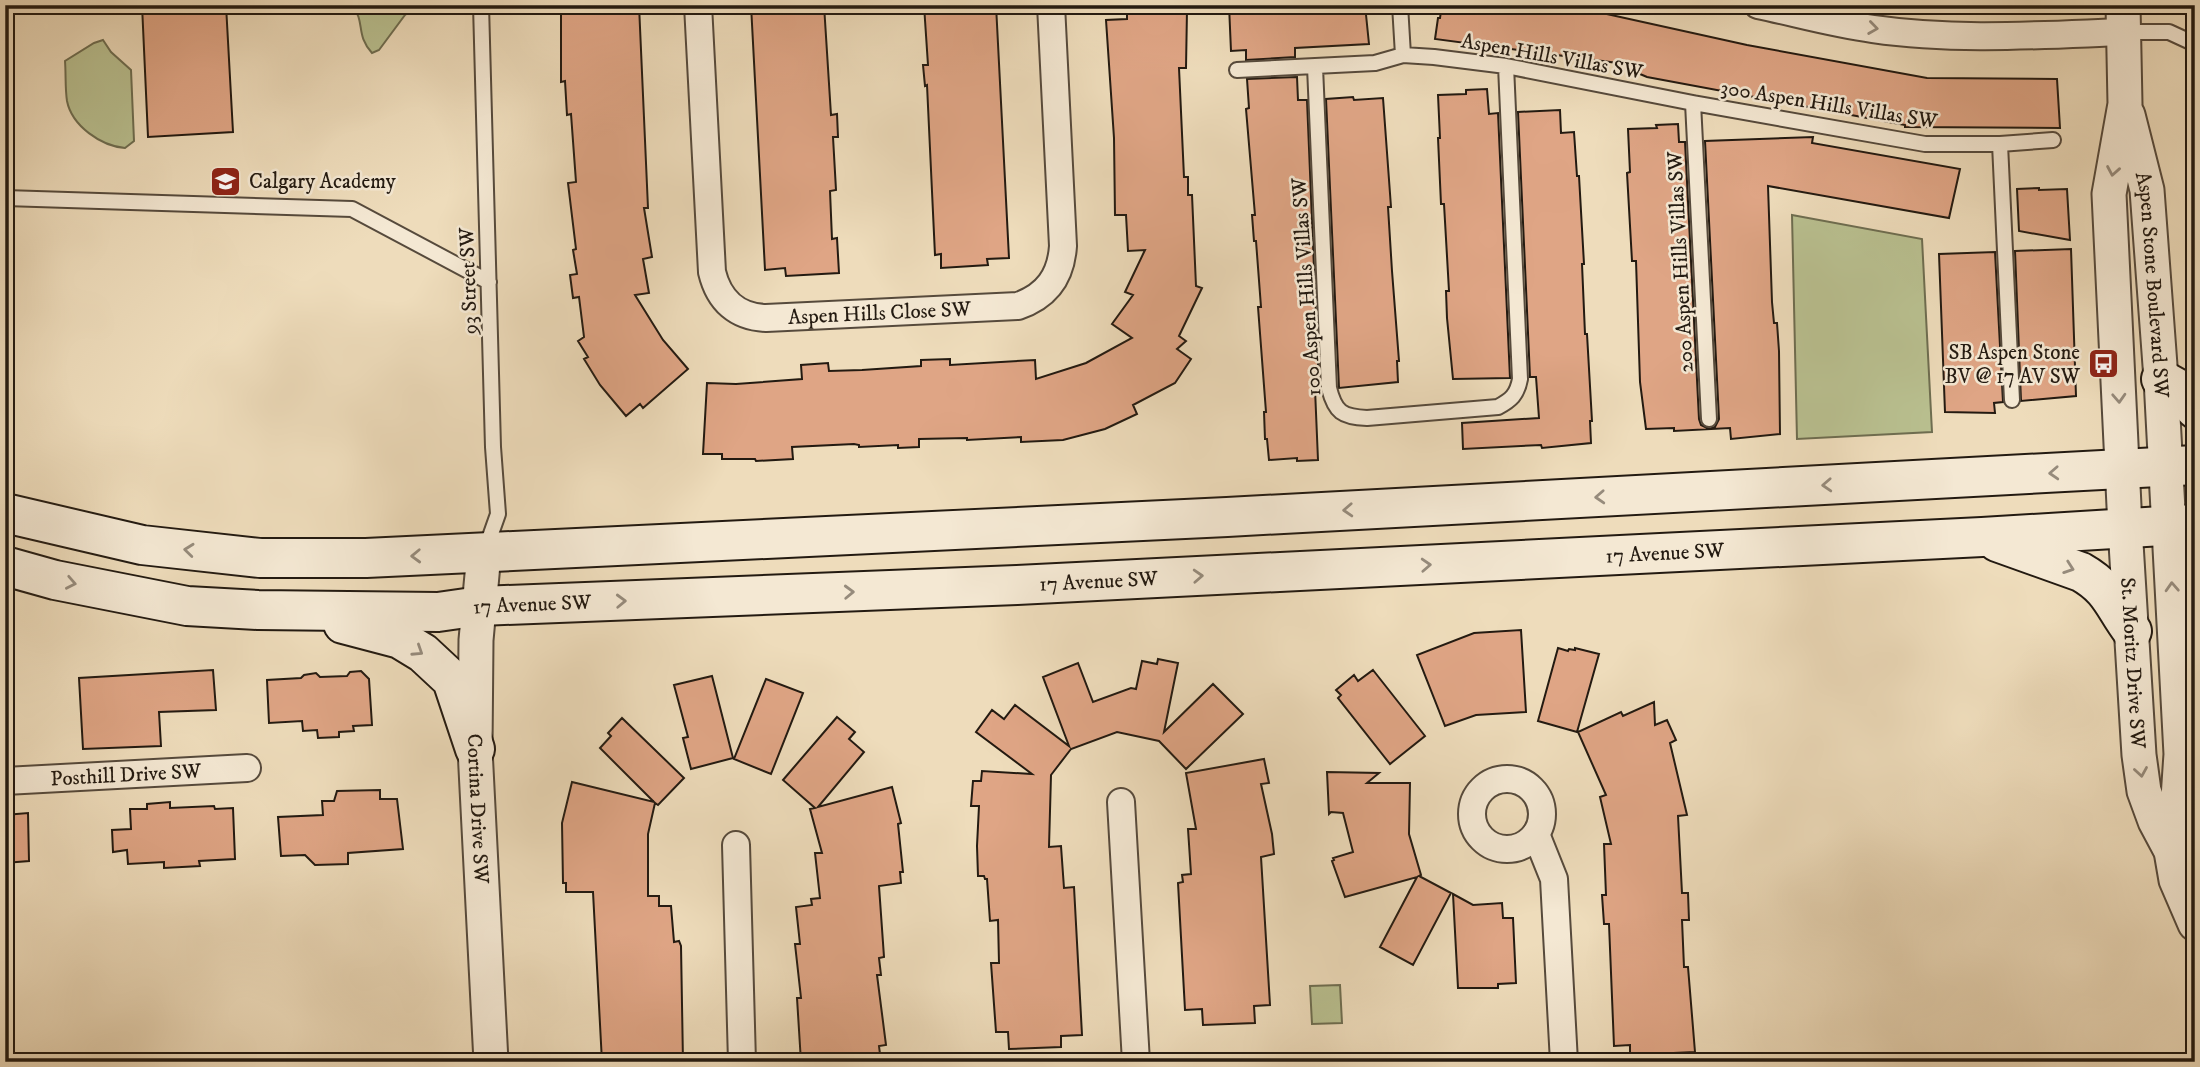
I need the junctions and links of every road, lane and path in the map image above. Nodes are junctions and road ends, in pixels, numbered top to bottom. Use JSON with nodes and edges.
{"nodes":[{"id":1,"x":481,"y":5,"type":"edge"},
{"id":2,"x":698,"y":5,"type":"edge"},
{"id":3,"x":1051,"y":5,"type":"edge"},
{"id":4,"x":1400,"y":5,"type":"edge"},
{"id":5,"x":1758,"y":5,"type":"edge"},
{"id":6,"x":2123,"y":18,"type":"edge"},
{"id":7,"x":2195,"y":44,"type":"edge"},
{"id":8,"x":1403,"y":55,"type":"junction"},
{"id":9,"x":1506,"y":66,"type":"junction"},
{"id":10,"x":1315,"y":67,"type":"junction"},
{"id":11,"x":1237,"y":70,"type":"dead end"},
{"id":12,"x":1693,"y":103,"type":"junction"},
{"id":13,"x":2125,"y":104,"type":"junction"},
{"id":14,"x":2053,"y":140,"type":"dead end"},
{"id":15,"x":2000,"y":144,"type":"junction"},
{"id":16,"x":5,"y":198,"type":"edge"},
{"id":17,"x":489,"y":282,"type":"junction"},
{"id":18,"x":2161,"y":379,"type":"junction"},
{"id":19,"x":2012,"y":400,"type":"dead end"},
{"id":20,"x":2195,"y":409,"type":"edge"},
{"id":21,"x":1709,"y":419,"type":"dead end"},
{"id":22,"x":2180,"y":466,"type":"edge"},
{"id":23,"x":2122,"y":469,"type":"junction"},
{"id":24,"x":5,"y":513,"type":"edge"},
{"id":25,"x":2181,"y":524,"type":"edge"},
{"id":26,"x":2125,"y":527,"type":"junction"},
{"id":27,"x":1982,"y":537,"type":"junction"},
{"id":28,"x":484,"y":553,"type":"junction"},
{"id":29,"x":5,"y":566,"type":"edge"},
{"id":30,"x":480,"y":606,"type":"junction"},
{"id":31,"x":258,"y":610,"type":"junction"},
{"id":32,"x":2132,"y":631,"type":"junction"},
{"id":33,"x":475,"y":749,"type":"junction"},
{"id":34,"x":247,"y":768,"type":"dead end"},
{"id":35,"x":5,"y":781,"type":"edge"},
{"id":36,"x":1121,"y":802,"type":"dead end"},
{"id":37,"x":1535,"y":834,"type":"dead end"},
{"id":38,"x":736,"y":845,"type":"dead end"},
{"id":39,"x":2171,"y":851,"type":"junction"},
{"id":40,"x":2195,"y":924,"type":"edge"},
{"id":41,"x":491,"y":1062,"type":"edge"},
{"id":42,"x":742,"y":1062,"type":"edge"},
{"id":43,"x":1136,"y":1062,"type":"edge"},
{"id":44,"x":1564,"y":1062,"type":"edge"}],
"edges":[{"from":1,"to":17,"type":"lane","name":"93 Street SW"},
{"from":2,"to":3,"type":"street","name":"Aspen Hills Close SW"},
{"from":4,"to":8,"type":"lane"},
{"from":5,"to":6,"type":"street","one_way":true},
{"from":6,"to":7,"type":"lane"},
{"from":6,"to":13,"type":"street","name":"Aspen Stone Boulevard SW"},
{"from":8,"to":9,"type":"lane","name":"Aspen Hills Villas SW"},
{"from":8,"to":10,"type":"lane","name":"Aspen Hills Villas SW"},
{"from":9,"to":10,"type":"lane","name":"100 Aspen Hills Villas SW"},
{"from":9,"to":12,"type":"lane","name":"Aspen Hills Villas SW"},
{"from":10,"to":11,"type":"lane","name":"Aspen Hills Villas SW"},
{"from":12,"to":15,"type":"lane","name":"300 Aspen Hills Villas SW"},
{"from":12,"to":21,"type":"lane","name":"200 Aspen Hills Villas SW"},
{"from":13,"to":18,"type":"street","name":"Aspen Stone Boulevard SW"},
{"from":13,"to":23,"type":"street","name":"Aspen Stone Boulevard SW","one_way":true},
{"from":14,"to":15,"type":"lane","name":"300 Aspen Hills Villas SW"},
{"from":15,"to":19,"type":"lane"},
{"from":16,"to":17,"type":"lane"},
{"from":17,"to":28,"type":"lane","name":"93 Street SW"},
{"from":18,"to":20,"type":"main road"},
{"from":18,"to":22,"type":"street","name":"Aspen Stone Boulevard SW"},
{"from":22,"to":23,"type":"main road"},
{"from":22,"to":25,"type":"street","name":"St. Moritz Drive SW"},
{"from":23,"to":26,"type":"street","name":"St. Moritz Drive SW"},
{"from":23,"to":28,"type":"main road","one_way":true},
{"from":28,"to":24,"type":"main road","one_way":true},
{"from":25,"to":26,"type":"main road","name":"17 Avenue SW"},
{"from":39,"to":25,"type":"street","name":"St. Moritz Drive SW","one_way":true},
{"from":26,"to":27,"type":"main road","name":"17 Avenue SW"},
{"from":26,"to":32,"type":"street","name":"St. Moritz Drive SW"},
{"from":30,"to":27,"type":"main road","name":"17 Avenue SW","one_way":true},
{"from":27,"to":32,"type":"main road","one_way":true},
{"from":28,"to":30,"type":"street","name":"Cortina Drive SW"},
{"from":29,"to":31,"type":"main road","name":"17 Avenue SW","one_way":true},
{"from":30,"to":31,"type":"main road","name":"17 Avenue SW"},
{"from":30,"to":33,"type":"street","name":"Cortina Drive SW"},
{"from":31,"to":33,"type":"main road","one_way":true},
{"from":32,"to":39,"type":"street","name":"St. Moritz Drive SW","one_way":true},
{"from":33,"to":41,"type":"street","name":"Cortina Drive SW"},
{"from":34,"to":35,"type":"street","name":"Posthill Drive SW"},
{"from":36,"to":43,"type":"street"},
{"from":37,"to":44,"type":"street"},
{"from":38,"to":42,"type":"street"},
{"from":39,"to":40,"type":"street","name":"St. Moritz Drive SW"}]}
